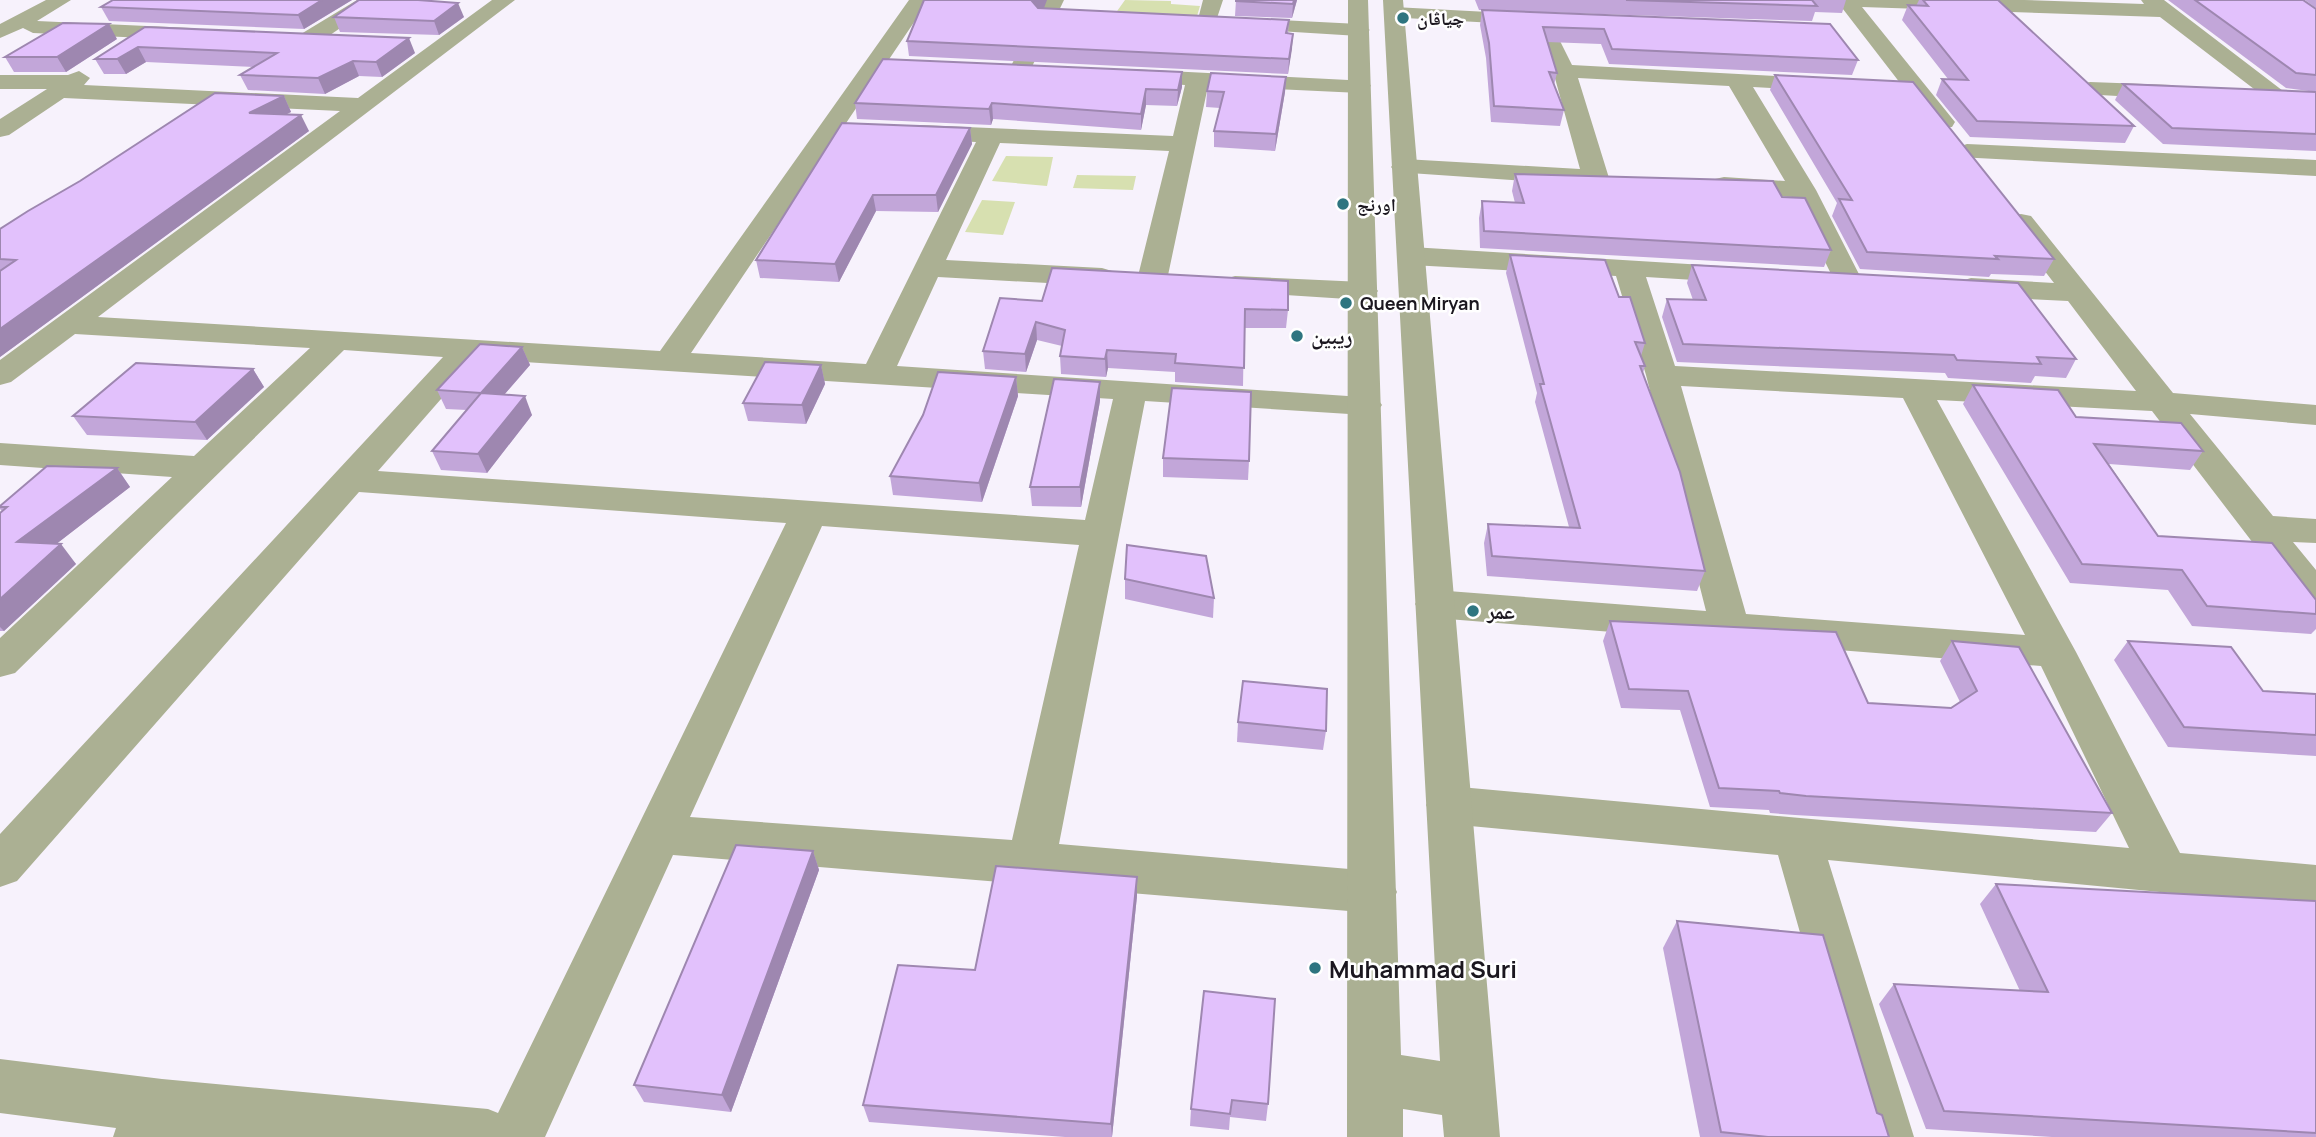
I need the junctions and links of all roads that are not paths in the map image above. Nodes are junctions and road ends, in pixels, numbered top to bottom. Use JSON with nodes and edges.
{"nodes":[{"id":1,"x":61,"y":0,"type":"edge"},
{"id":2,"x":371,"y":0,"type":"edge"},
{"id":3,"x":505,"y":0,"type":"edge"},
{"id":4,"x":919,"y":0,"type":"edge"},
{"id":5,"x":1213,"y":0,"type":"edge"},
{"id":6,"x":1847,"y":0,"type":"edge"},
{"id":7,"x":1998,"y":6,"type":"junction"},
{"id":8,"x":2158,"y":6,"type":"edge"},
{"id":9,"x":1393,"y":7,"type":"edge"},
{"id":10,"x":1050,"y":8,"type":"edge"},
{"id":11,"x":1359,"y":15,"type":"edge"},
{"id":12,"x":1073,"y":17,"type":"edge"},
{"id":13,"x":1540,"y":19,"type":"junction"},
{"id":14,"x":1567,"y":20,"type":"edge"},
{"id":15,"x":1180,"y":22,"type":"edge"},
{"id":16,"x":1207,"y":23,"type":"junction"},
{"id":17,"x":2019,"y":24,"type":"edge"},
{"id":18,"x":33,"y":27,"type":"dead end"},
{"id":19,"x":1845,"y":31,"type":"dead end"},
{"id":20,"x":0,"y":32,"type":"edge"},
{"id":21,"x":148,"y":32,"type":"junction"},
{"id":22,"x":1872,"y":32,"type":"junction"},
{"id":23,"x":215,"y":35,"type":"edge"},
{"id":24,"x":282,"y":38,"type":"edge"},
{"id":25,"x":309,"y":39,"type":"junction"},
{"id":26,"x":350,"y":41,"type":"edge"},
{"id":27,"x":418,"y":43,"type":"dead end"},
{"id":28,"x":445,"y":44,"type":"junction"},
{"id":29,"x":116,"y":54,"type":"edge"},
{"id":30,"x":875,"y":65,"type":"junction"},
{"id":31,"x":902,"y":65,"type":"edge"},
{"id":32,"x":94,"y":68,"type":"edge"},
{"id":33,"x":994,"y":69,"type":"edge"},
{"id":34,"x":1020,"y":70,"type":"junction"},
{"id":35,"x":2069,"y":70,"type":"edge"},
{"id":36,"x":1564,"y":71,"type":"junction"},
{"id":37,"x":1048,"y":72,"type":"edge"},
{"id":38,"x":1102,"y":74,"type":"edge"},
{"id":39,"x":1198,"y":79,"type":"junction"},
{"id":40,"x":1737,"y":80,"type":"junction"},
{"id":41,"x":0,"y":82,"type":"edge"},
{"id":42,"x":1847,"y":85,"type":"edge"},
{"id":43,"x":1360,"y":86,"type":"junction"},
{"id":44,"x":1888,"y":86,"type":"edge"},
{"id":45,"x":66,"y":87,"type":"junction"},
{"id":46,"x":1916,"y":88,"type":"junction"},
{"id":47,"x":2090,"y":89,"type":"junction"},
{"id":48,"x":2198,"y":94,"type":"edge"},
{"id":49,"x":2238,"y":95,"type":"edge"},
{"id":50,"x":2279,"y":97,"type":"junction"},
{"id":51,"x":218,"y":98,"type":"junction"},
{"id":52,"x":2304,"y":98,"type":"edge"},
{"id":53,"x":364,"y":105,"type":"junction"},
{"id":54,"x":2117,"y":116,"type":"edge"},
{"id":55,"x":184,"y":120,"type":"edge"},
{"id":56,"x":831,"y":128,"type":"junction"},
{"id":57,"x":858,"y":129,"type":"edge"},
{"id":58,"x":0,"y":130,"type":"edge"},
{"id":59,"x":898,"y":131,"type":"edge"},
{"id":60,"x":2135,"y":133,"type":"edge"},
{"id":61,"x":991,"y":135,"type":"junction"},
{"id":62,"x":1183,"y":144,"type":"junction"},
{"id":63,"x":1967,"y":152,"type":"junction"},
{"id":64,"x":2162,"y":160,"type":"junction"},
{"id":65,"x":1404,"y":167,"type":"junction"},
{"id":66,"x":2316,"y":168,"type":"edge"},
{"id":67,"x":1596,"y":178,"type":"junction"},
{"id":68,"x":1623,"y":179,"type":"edge"},
{"id":69,"x":1692,"y":183,"type":"edge"},
{"id":70,"x":1802,"y":190,"type":"junction"},
{"id":71,"x":1362,"y":212,"type":"junction"},
{"id":72,"x":1408,"y":214,"type":"junction"},
{"id":73,"x":1410,"y":256,"type":"junction"},
{"id":74,"x":1628,"y":267,"type":"junction"},
{"id":75,"x":929,"y":268,"type":"junction"},
{"id":76,"x":1765,"y":275,"type":"edge"},
{"id":77,"x":1847,"y":280,"type":"edge"},
{"id":78,"x":1179,"y":281,"type":"junction"},
{"id":79,"x":1942,"y":285,"type":"edge"},
{"id":80,"x":1363,"y":291,"type":"junction"},
{"id":81,"x":2077,"y":293,"type":"junction"},
{"id":82,"x":71,"y":324,"type":"junction"},
{"id":83,"x":336,"y":341,"type":"junction"},
{"id":84,"x":468,"y":349,"type":"junction"},
{"id":85,"x":669,"y":362,"type":"junction"},
{"id":86,"x":0,"y":375,"type":"edge"},
{"id":87,"x":877,"y":375,"type":"junction"},
{"id":88,"x":1662,"y":375,"type":"junction"},
{"id":89,"x":1914,"y":388,"type":"junction"},
{"id":90,"x":1131,"y":391,"type":"junction"},
{"id":91,"x":2163,"y":402,"type":"junction"},
{"id":92,"x":1365,"y":405,"type":"junction"},
{"id":93,"x":2316,"y":415,"type":"edge"},
{"id":94,"x":0,"y":454,"type":"edge"},
{"id":95,"x":204,"y":468,"type":"junction"},
{"id":96,"x":350,"y":480,"type":"junction"},
{"id":97,"x":810,"y":512,"type":"junction"},
{"id":98,"x":2262,"y":528,"type":"junction"},
{"id":99,"x":2316,"y":531,"type":"edge"},
{"id":100,"x":1101,"y":534,"type":"junction"},
{"id":101,"x":2316,"y":597,"type":"edge"},
{"id":102,"x":1435,"y":604,"type":"junction"},
{"id":103,"x":1730,"y":627,"type":"junction"},
{"id":104,"x":2055,"y":652,"type":"junction"},
{"id":105,"x":0,"y":662,"type":"edge"},
{"id":106,"x":1449,"y":805,"type":"junction"},
{"id":107,"x":657,"y":834,"type":"junction"},
{"id":108,"x":1797,"y":838,"type":"junction"},
{"id":109,"x":1031,"y":862,"type":"junction"},
{"id":110,"x":0,"y":867,"type":"edge"},
{"id":111,"x":2165,"y":872,"type":"junction"},
{"id":112,"x":2316,"y":886,"type":"edge"},
{"id":113,"x":1373,"y":892,"type":"junction"},
{"id":114,"x":1376,"y":1077,"type":"junction"},
{"id":115,"x":0,"y":1086,"type":"edge"},
{"id":116,"x":1471,"y":1115,"type":"edge"},
{"id":117,"x":152,"y":1122,"type":"edge"},
{"id":118,"x":488,"y":1137,"type":"edge"},
{"id":119,"x":516,"y":1137,"type":"edge"},
{"id":120,"x":1375,"y":1137,"type":"edge"},
{"id":121,"x":1886,"y":1137,"type":"edge"}],
"edges":[{"from":1,"to":20,"type":"street"},
{"from":2,"to":25,"type":"street"},
{"from":3,"to":28,"type":"street"},
{"from":4,"to":30,"type":"street"},
{"from":5,"to":16,"type":"street"},
{"from":6,"to":7,"type":"street"},
{"from":6,"to":22,"type":"street"},
{"from":7,"to":8,"type":"street"},
{"from":7,"to":17,"type":"street"},
{"from":8,"to":50,"type":"street"},
{"from":9,"to":13,"type":"street"},
{"from":9,"to":65,"type":"street"},
{"from":10,"to":12,"type":"street"},
{"from":10,"to":34,"type":"street"},
{"from":11,"to":16,"type":"street"},
{"from":11,"to":43,"type":"street"},
{"from":13,"to":14,"type":"street"},
{"from":13,"to":36,"type":"street"},
{"from":15,"to":16,"type":"street"},
{"from":18,"to":21,"type":"street"},
{"from":19,"to":22,"type":"street"},
{"from":21,"to":23,"type":"street"},
{"from":21,"to":29,"type":"street"},
{"from":22,"to":46,"type":"street"},
{"from":24,"to":25,"type":"street"},
{"from":25,"to":26,"type":"street"},
{"from":27,"to":28,"type":"street"},
{"from":28,"to":53,"type":"street"},
{"from":30,"to":31,"type":"street"},
{"from":30,"to":56,"type":"street"},
{"from":32,"to":45,"type":"street"},
{"from":33,"to":34,"type":"street"},
{"from":34,"to":37,"type":"street"},
{"from":35,"to":47,"type":"street"},
{"from":36,"to":40,"type":"street"},
{"from":36,"to":67,"type":"street"},
{"from":38,"to":39,"type":"street"},
{"from":39,"to":43,"type":"street"},
{"from":39,"to":62,"type":"street"},
{"from":40,"to":42,"type":"street"},
{"from":40,"to":70,"type":"street"},
{"from":41,"to":45,"type":"street"},
{"from":43,"to":71,"type":"street"},
{"from":44,"to":46,"type":"street"},
{"from":45,"to":51,"type":"street"},
{"from":45,"to":58,"type":"street"},
{"from":46,"to":63,"type":"street"},
{"from":47,"to":48,"type":"street"},
{"from":47,"to":54,"type":"street"},
{"from":49,"to":50,"type":"street"},
{"from":50,"to":52,"type":"street"},
{"from":51,"to":53,"type":"street"},
{"from":51,"to":55,"type":"street"},
{"from":53,"to":82,"type":"street"},
{"from":56,"to":57,"type":"street"},
{"from":56,"to":85,"type":"street"},
{"from":59,"to":61,"type":"street"},
{"from":60,"to":64,"type":"street"},
{"from":61,"to":62,"type":"street"},
{"from":61,"to":75,"type":"street"},
{"from":62,"to":78,"type":"street"},
{"from":63,"to":64,"type":"street"},
{"from":63,"to":81,"type":"street"},
{"from":64,"to":66,"type":"street"},
{"from":65,"to":67,"type":"street"},
{"from":65,"to":72,"type":"street"},
{"from":67,"to":68,"type":"street"},
{"from":69,"to":70,"type":"street"},
{"from":70,"to":77,"type":"street"},
{"from":71,"to":72,"type":"street"},
{"from":71,"to":80,"type":"street"},
{"from":72,"to":73,"type":"street"},
{"from":73,"to":74,"type":"street"},
{"from":73,"to":102,"type":"street"},
{"from":74,"to":76,"type":"street"},
{"from":74,"to":88,"type":"street"},
{"from":75,"to":78,"type":"street"},
{"from":75,"to":87,"type":"street"},
{"from":78,"to":80,"type":"street"},
{"from":79,"to":81,"type":"street"},
{"from":80,"to":92,"type":"street"},
{"from":81,"to":91,"type":"street"},
{"from":82,"to":83,"type":"street"},
{"from":82,"to":86,"type":"street"},
{"from":83,"to":84,"type":"street"},
{"from":83,"to":95,"type":"street"},
{"from":84,"to":85,"type":"street"},
{"from":84,"to":96,"type":"street"},
{"from":85,"to":87,"type":"street"},
{"from":87,"to":90,"type":"street"},
{"from":88,"to":89,"type":"street"},
{"from":88,"to":103,"type":"street"},
{"from":89,"to":91,"type":"street"},
{"from":89,"to":104,"type":"street"},
{"from":90,"to":92,"type":"street"},
{"from":90,"to":100,"type":"street"},
{"from":91,"to":93,"type":"street"},
{"from":91,"to":98,"type":"street"},
{"from":92,"to":113,"type":"street"},
{"from":94,"to":95,"type":"street"},
{"from":95,"to":105,"type":"street"},
{"from":96,"to":97,"type":"street"},
{"from":96,"to":110,"type":"street"},
{"from":97,"to":100,"type":"street"},
{"from":97,"to":107,"type":"street"},
{"from":98,"to":99,"type":"street"},
{"from":98,"to":101,"type":"street"},
{"from":100,"to":109,"type":"street"},
{"from":102,"to":103,"type":"street"},
{"from":102,"to":106,"type":"street"},
{"from":103,"to":104,"type":"street"},
{"from":104,"to":111,"type":"street"},
{"from":106,"to":108,"type":"street"},
{"from":106,"to":116,"type":"street"},
{"from":107,"to":109,"type":"street"},
{"from":107,"to":119,"type":"street"},
{"from":108,"to":111,"type":"street"},
{"from":108,"to":121,"type":"street"},
{"from":109,"to":113,"type":"street"},
{"from":111,"to":112,"type":"street"},
{"from":113,"to":114,"type":"street"},
{"from":114,"to":116,"type":"street"},
{"from":114,"to":120,"type":"street"},
{"from":115,"to":117,"type":"street"},
{"from":117,"to":118,"type":"street"}]}
